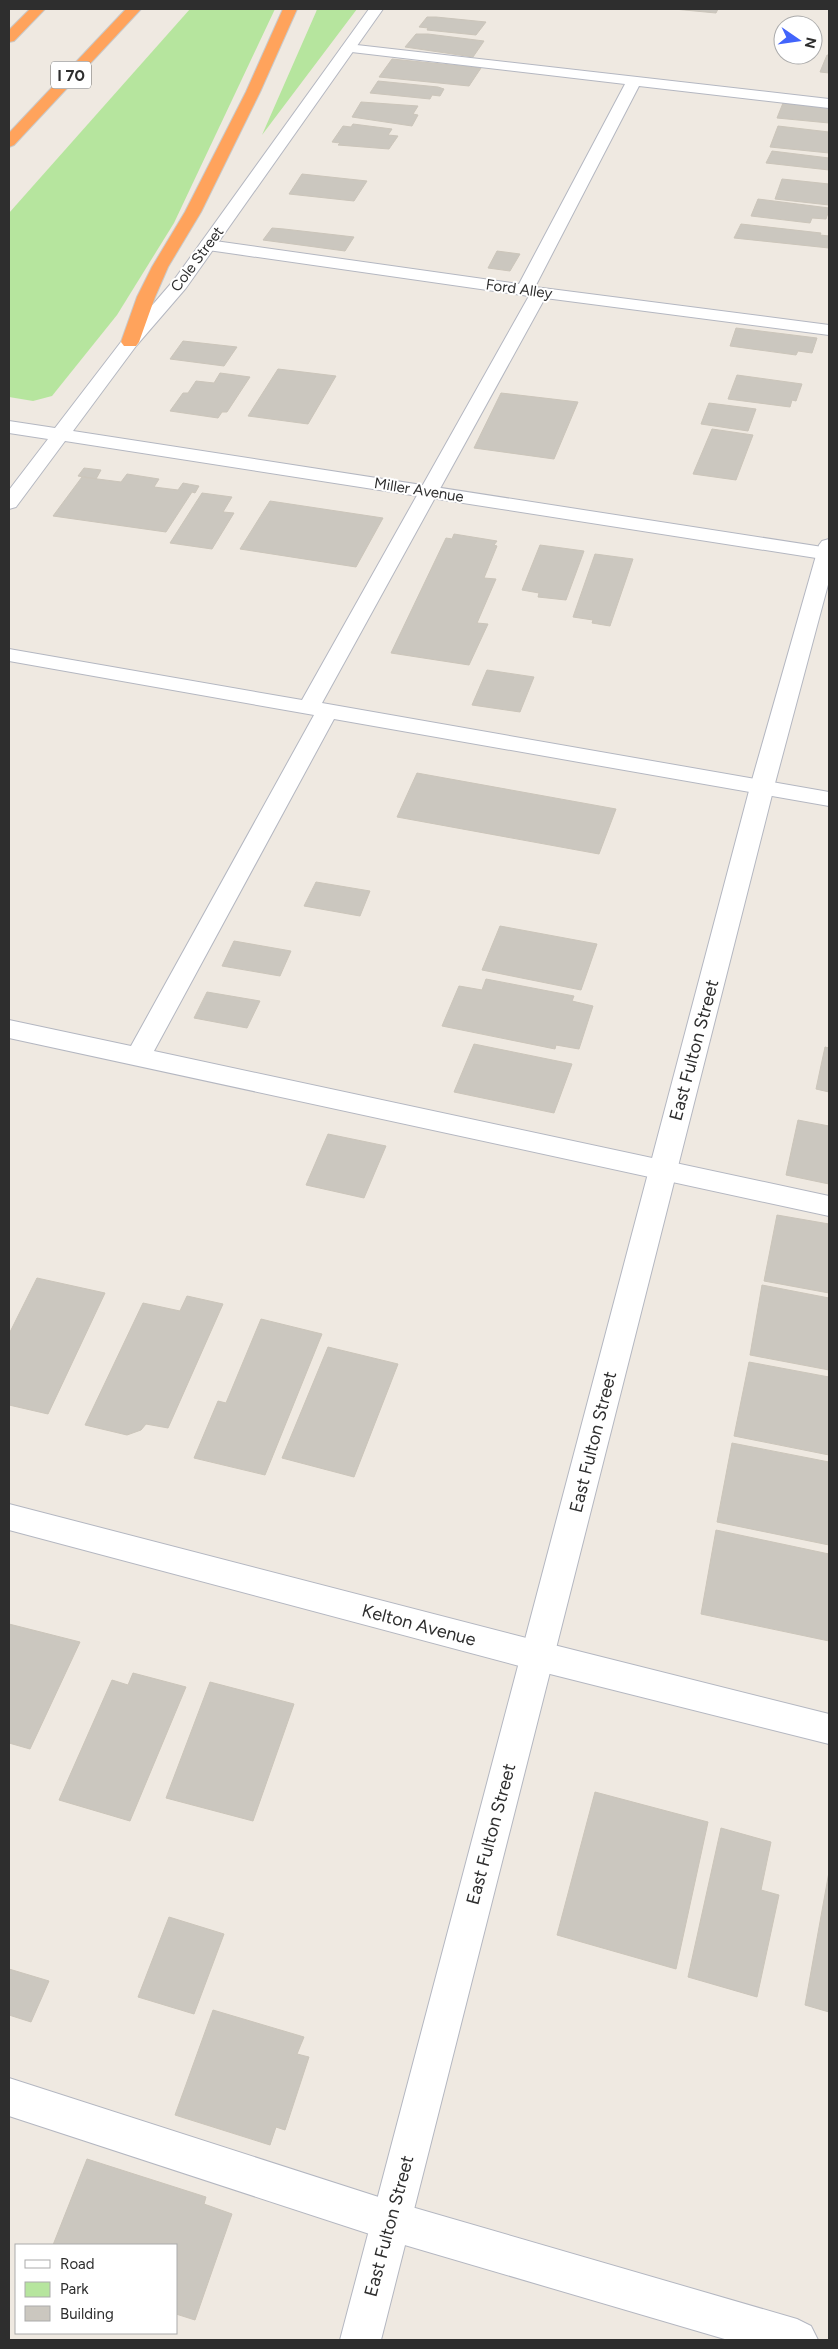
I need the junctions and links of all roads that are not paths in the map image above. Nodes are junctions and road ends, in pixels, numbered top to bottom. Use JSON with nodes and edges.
{"nodes":[{"id":1,"x":38,"y":9,"type":"edge"},
{"id":2,"x":134,"y":9,"type":"edge"},
{"id":3,"x":290,"y":9,"type":"edge"},
{"id":4,"x":376,"y":9,"type":"edge"},
{"id":5,"x":9,"y":38,"type":"edge"},
{"id":6,"x":348,"y":48,"type":"junction"},
{"id":7,"x":634,"y":82,"type":"junction"},
{"id":8,"x":829,"y":103,"type":"edge"},
{"id":9,"x":9,"y":142,"type":"edge"},
{"id":10,"x":208,"y":245,"type":"junction"},
{"id":11,"x":533,"y":291,"type":"junction"},
{"id":12,"x":829,"y":330,"type":"edge"},
{"id":13,"x":130,"y":342,"type":"junction"},
{"id":14,"x":9,"y":427,"type":"edge"},
{"id":15,"x":59,"y":435,"type":"junction"},
{"id":16,"x":428,"y":492,"type":"junction"},
{"id":17,"x":9,"y":503,"type":"edge"},
{"id":18,"x":829,"y":551,"type":"edge"},
{"id":19,"x":9,"y":655,"type":"edge"},
{"id":20,"x":318,"y":709,"type":"junction"},
{"id":21,"x":762,"y":787,"type":"junction"},
{"id":22,"x":829,"y":799,"type":"edge"},
{"id":23,"x":9,"y":1029,"type":"edge"},
{"id":24,"x":138,"y":1057,"type":"junction"},
{"id":25,"x":662,"y":1170,"type":"junction"},
{"id":26,"x":829,"y":1206,"type":"edge"},
{"id":27,"x":9,"y":1517,"type":"edge"},
{"id":28,"x":538,"y":1656,"type":"junction"},
{"id":29,"x":829,"y":1729,"type":"edge"},
{"id":30,"x":9,"y":2097,"type":"edge"},
{"id":31,"x":390,"y":2221,"type":"junction"},
{"id":32,"x":360,"y":2340,"type":"edge"},
{"id":33,"x":797,"y":2340,"type":"edge"}],
"edges":[{"from":1,"to":5,"type":"highway"},
{"from":2,"to":9,"type":"highway","number":"I 70"},
{"from":3,"to":13,"type":"highway"},
{"from":4,"to":6,"type":"street","name":"Cole Street"},
{"from":6,"to":7,"type":"street"},
{"from":6,"to":10,"type":"street","name":"Cole Street"},
{"from":7,"to":8,"type":"street"},
{"from":7,"to":11,"type":"street"},
{"from":10,"to":11,"type":"street","name":"Ford Alley"},
{"from":10,"to":13,"type":"street","name":"Cole Street"},
{"from":11,"to":12,"type":"street","name":"Ford Alley"},
{"from":11,"to":16,"type":"street"},
{"from":13,"to":15,"type":"street","name":"Cole Street"},
{"from":14,"to":15,"type":"street","name":"Miller Avenue"},
{"from":15,"to":16,"type":"street","name":"Miller Avenue"},
{"from":15,"to":17,"type":"street","name":"Cole Street"},
{"from":16,"to":18,"type":"street","name":"Miller Avenue"},
{"from":16,"to":20,"type":"street"},
{"from":18,"to":21,"type":"street","name":"East Fulton Street"},
{"from":19,"to":20,"type":"street"},
{"from":20,"to":21,"type":"street"},
{"from":20,"to":24,"type":"street"},
{"from":21,"to":22,"type":"street"},
{"from":21,"to":25,"type":"street","name":"East Fulton Street"},
{"from":23,"to":24,"type":"street"},
{"from":24,"to":25,"type":"street"},
{"from":25,"to":26,"type":"street"},
{"from":25,"to":28,"type":"street","name":"East Fulton Street"},
{"from":27,"to":28,"type":"street","name":"Kelton Avenue"},
{"from":28,"to":29,"type":"street","name":"Kelton Avenue"},
{"from":28,"to":31,"type":"street","name":"East Fulton Street"},
{"from":30,"to":31,"type":"street"},
{"from":31,"to":32,"type":"street","name":"East Fulton Street"},
{"from":31,"to":33,"type":"street"}]}
